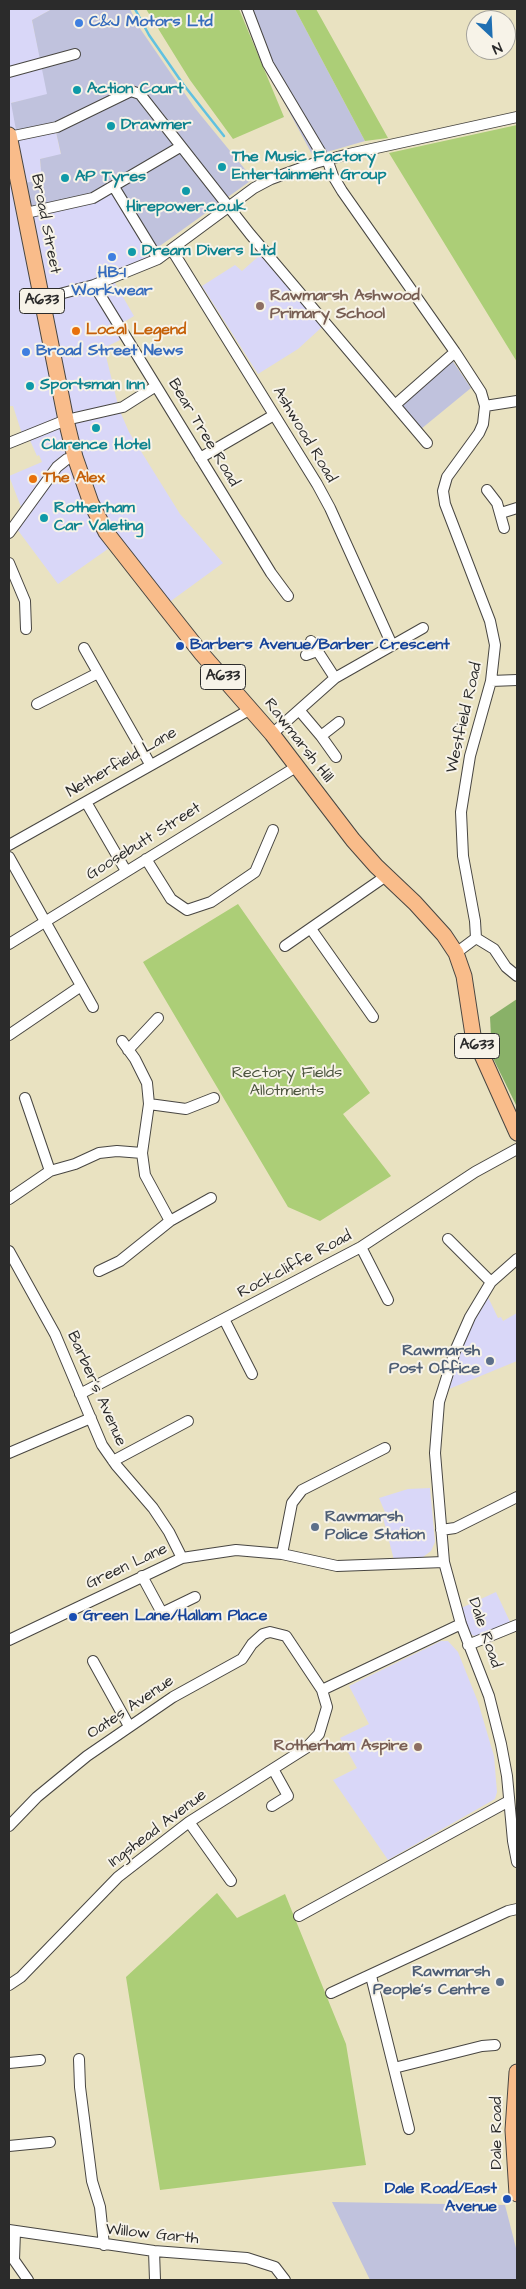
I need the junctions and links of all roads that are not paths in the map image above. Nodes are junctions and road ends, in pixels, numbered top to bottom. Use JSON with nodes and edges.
{"nodes":[{"id":1,"x":247,"y":9,"type":"edge"},
{"id":2,"x":75,"y":54,"type":"dead end"},
{"id":3,"x":9,"y":72,"type":"edge"},
{"id":4,"x":517,"y":117,"type":"edge"},
{"id":5,"x":10,"y":142,"type":"edge"},
{"id":6,"x":180,"y":147,"type":"junction"},
{"id":7,"x":324,"y":156,"type":"junction"},
{"id":8,"x":114,"y":187,"type":"junction"},
{"id":9,"x":229,"y":208,"type":"junction"},
{"id":10,"x":26,"y":213,"type":"junction"},
{"id":11,"x":172,"y":250,"type":"junction"},
{"id":12,"x":158,"y":259,"type":"junction"},
{"id":13,"x":94,"y":285,"type":"junction"},
{"id":14,"x":41,"y":296,"type":"junction"},
{"id":15,"x":455,"y":352,"type":"junction"},
{"id":16,"x":156,"y":386,"type":"junction"},
{"id":17,"x":517,"y":401,"type":"edge"},
{"id":18,"x":395,"y":405,"type":"junction"},
{"id":19,"x":484,"y":406,"type":"junction"},
{"id":20,"x":274,"y":415,"type":"junction"},
{"id":21,"x":66,"y":420,"type":"junction"},
{"id":22,"x":9,"y":443,"type":"edge"},
{"id":23,"x":427,"y":443,"type":"dead end"},
{"id":24,"x":200,"y":458,"type":"junction"},
{"id":25,"x":77,"y":462,"type":"junction"},
{"id":26,"x":487,"y":490,"type":"dead end"},
{"id":27,"x":517,"y":508,"type":"edge"},
{"id":28,"x":501,"y":513,"type":"junction"},
{"id":29,"x":504,"y":528,"type":"dead end"},
{"id":30,"x":9,"y":533,"type":"edge"},
{"id":31,"x":9,"y":563,"type":"edge"},
{"id":32,"x":288,"y":596,"type":"dead end"},
{"id":33,"x":423,"y":628,"type":"dead end"},
{"id":34,"x":26,"y":629,"type":"dead end"},
{"id":35,"x":311,"y":641,"type":"dead end"},
{"id":36,"x":392,"y":645,"type":"junction"},
{"id":37,"x":84,"y":648,"type":"dead end"},
{"id":38,"x":318,"y":651,"type":"junction"},
{"id":39,"x":306,"y":654,"type":"dead end"},
{"id":40,"x":98,"y":673,"type":"junction"},
{"id":41,"x":335,"y":678,"type":"junction"},
{"id":42,"x":517,"y":680,"type":"edge"},
{"id":43,"x":491,"y":681,"type":"junction"},
{"id":44,"x":37,"y":704,"type":"dead end"},
{"id":45,"x":251,"y":709,"type":"junction"},
{"id":46,"x":299,"y":710,"type":"junction"},
{"id":47,"x":339,"y":722,"type":"dead end"},
{"id":48,"x":272,"y":734,"type":"junction"},
{"id":49,"x":321,"y":736,"type":"junction"},
{"id":50,"x":336,"y":756,"type":"dead end"},
{"id":51,"x":150,"y":764,"type":"junction"},
{"id":52,"x":296,"y":767,"type":"junction"},
{"id":53,"x":86,"y":802,"type":"junction"},
{"id":54,"x":273,"y":830,"type":"dead end"},
{"id":55,"x":9,"y":845,"type":"edge"},
{"id":56,"x":9,"y":857,"type":"edge"},
{"id":57,"x":146,"y":859,"type":"junction"},
{"id":58,"x":126,"y":871,"type":"junction"},
{"id":59,"x":386,"y":876,"type":"junction"},
{"id":60,"x":46,"y":921,"type":"junction"},
{"id":61,"x":311,"y":929,"type":"junction"},
{"id":62,"x":476,"y":938,"type":"junction"},
{"id":63,"x":9,"y":944,"type":"edge"},
{"id":64,"x":285,"y":946,"type":"dead end"},
{"id":65,"x":456,"y":953,"type":"junction"},
{"id":66,"x":517,"y":976,"type":"edge"},
{"id":67,"x":81,"y":986,"type":"junction"},
{"id":68,"x":93,"y":1007,"type":"dead end"},
{"id":69,"x":373,"y":1017,"type":"dead end"},
{"id":70,"x":158,"y":1018,"type":"dead end"},
{"id":71,"x":9,"y":1035,"type":"edge"},
{"id":72,"x":25,"y":1098,"type":"dead end"},
{"id":73,"x":214,"y":1098,"type":"dead end"},
{"id":74,"x":149,"y":1104,"type":"junction"},
{"id":75,"x":517,"y":1133,"type":"edge"},
{"id":76,"x":517,"y":1149,"type":"edge"},
{"id":77,"x":142,"y":1153,"type":"junction"},
{"id":78,"x":50,"y":1171,"type":"junction"},
{"id":79,"x":211,"y":1198,"type":"dead end"},
{"id":80,"x":9,"y":1199,"type":"edge"},
{"id":81,"x":170,"y":1221,"type":"junction"},
{"id":82,"x":448,"y":1239,"type":"dead end"},
{"id":83,"x":361,"y":1247,"type":"junction"},
{"id":84,"x":9,"y":1251,"type":"edge"},
{"id":85,"x":517,"y":1259,"type":"edge"},
{"id":86,"x":99,"y":1271,"type":"dead end"},
{"id":87,"x":491,"y":1282,"type":"junction"},
{"id":88,"x":388,"y":1300,"type":"dead end"},
{"id":89,"x":224,"y":1319,"type":"junction"},
{"id":90,"x":252,"y":1374,"type":"dead end"},
{"id":91,"x":80,"y":1394,"type":"junction"},
{"id":92,"x":91,"y":1418,"type":"junction"},
{"id":93,"x":188,"y":1421,"type":"dead end"},
{"id":94,"x":384,"y":1448,"type":"dead end"},
{"id":95,"x":9,"y":1453,"type":"edge"},
{"id":96,"x":113,"y":1461,"type":"junction"},
{"id":97,"x":517,"y":1497,"type":"edge"},
{"id":98,"x":441,"y":1530,"type":"junction"},
{"id":99,"x":282,"y":1554,"type":"junction"},
{"id":100,"x":182,"y":1558,"type":"junction"},
{"id":101,"x":444,"y":1562,"type":"junction"},
{"id":102,"x":142,"y":1576,"type":"junction"},
{"id":103,"x":195,"y":1597,"type":"dead end"},
{"id":104,"x":461,"y":1624,"type":"junction"},
{"id":105,"x":517,"y":1625,"type":"edge"},
{"id":106,"x":9,"y":1640,"type":"edge"},
{"id":107,"x":468,"y":1644,"type":"junction"},
{"id":108,"x":93,"y":1661,"type":"dead end"},
{"id":109,"x":322,"y":1690,"type":"junction"},
{"id":110,"x":129,"y":1726,"type":"junction"},
{"id":111,"x":273,"y":1769,"type":"junction"},
{"id":112,"x":509,"y":1801,"type":"junction"},
{"id":113,"x":272,"y":1806,"type":"dead end"},
{"id":114,"x":189,"y":1822,"type":"junction"},
{"id":115,"x":9,"y":1826,"type":"edge"},
{"id":116,"x":517,"y":1862,"type":"edge"},
{"id":117,"x":231,"y":1881,"type":"dead end"},
{"id":118,"x":517,"y":1909,"type":"edge"},
{"id":119,"x":299,"y":1916,"type":"dead end"},
{"id":120,"x":371,"y":1976,"type":"junction"},
{"id":121,"x":9,"y":1985,"type":"edge"},
{"id":122,"x":331,"y":1992,"type":"dead end"},
{"id":123,"x":494,"y":2045,"type":"dead end"},
{"id":124,"x":79,"y":2059,"type":"dead end"},
{"id":125,"x":40,"y":2060,"type":"dead end"},
{"id":126,"x":9,"y":2063,"type":"edge"},
{"id":127,"x":394,"y":2068,"type":"junction"},
{"id":128,"x":517,"y":2072,"type":"edge"},
{"id":129,"x":409,"y":2129,"type":"dead end"},
{"id":130,"x":50,"y":2142,"type":"dead end"},
{"id":131,"x":9,"y":2146,"type":"edge"},
{"id":132,"x":516,"y":2167,"type":"edge"},
{"id":133,"x":517,"y":2194,"type":"edge"},
{"id":134,"x":12,"y":2231,"type":"edge"},
{"id":135,"x":104,"y":2245,"type":"junction"},
{"id":136,"x":154,"y":2251,"type":"junction"},
{"id":137,"x":28,"y":2280,"type":"edge"},
{"id":138,"x":155,"y":2280,"type":"edge"},
{"id":139,"x":286,"y":2280,"type":"edge"}],
"edges":[{"from":1,"to":7,"type":"street"},
{"from":2,"to":3,"type":"street"},
{"from":4,"to":7,"type":"street"},
{"from":5,"to":6,"type":"street"},
{"from":5,"to":10,"type":"main road","name":"Broad Street","number":"A633"},
{"from":6,"to":8,"type":"street"},
{"from":6,"to":9,"type":"street"},
{"from":7,"to":9,"type":"street"},
{"from":7,"to":15,"type":"street"},
{"from":8,"to":10,"type":"street"},
{"from":8,"to":12,"type":"street"},
{"from":9,"to":11,"type":"street"},
{"from":9,"to":18,"type":"street"},
{"from":10,"to":14,"type":"main road","name":"Broad Street","number":"A633"},
{"from":11,"to":12,"type":"street"},
{"from":11,"to":20,"type":"street","name":"Ashwood Road"},
{"from":12,"to":13,"type":"street"},
{"from":13,"to":14,"type":"street"},
{"from":13,"to":16,"type":"street","name":"Bear Tree Road"},
{"from":14,"to":21,"type":"main road","name":"Broad Street","number":"A633"},
{"from":15,"to":18,"type":"street"},
{"from":15,"to":19,"type":"street"},
{"from":16,"to":21,"type":"street"},
{"from":16,"to":24,"type":"street","name":"Bear Tree Road"},
{"from":17,"to":19,"type":"street"},
{"from":18,"to":23,"type":"street"},
{"from":19,"to":43,"type":"street","name":"Westfield Road"},
{"from":20,"to":24,"type":"street"},
{"from":20,"to":36,"type":"street","name":"Ashwood Road"},
{"from":21,"to":22,"type":"street"},
{"from":21,"to":25,"type":"main road","name":"Broad Street","number":"A633"},
{"from":24,"to":32,"type":"street","name":"Bear Tree Road"},
{"from":25,"to":30,"type":"street"},
{"from":25,"to":45,"type":"main road","name":"Rawmarsh Hill","number":"A633"},
{"from":26,"to":28,"type":"street"},
{"from":27,"to":28,"type":"street"},
{"from":28,"to":29,"type":"street"},
{"from":31,"to":34,"type":"street"},
{"from":33,"to":36,"type":"street"},
{"from":35,"to":38,"type":"street"},
{"from":36,"to":41,"type":"street"},
{"from":37,"to":40,"type":"street"},
{"from":38,"to":39,"type":"street"},
{"from":38,"to":41,"type":"street"},
{"from":40,"to":44,"type":"street"},
{"from":40,"to":51,"type":"street"},
{"from":41,"to":46,"type":"street"},
{"from":42,"to":43,"type":"street"},
{"from":43,"to":62,"type":"street","name":"Westfield Road"},
{"from":45,"to":48,"type":"main road","name":"Rawmarsh Hill","number":"A633"},
{"from":45,"to":51,"type":"street","name":"Netherfield Lane"},
{"from":46,"to":48,"type":"street"},
{"from":46,"to":49,"type":"street"},
{"from":47,"to":49,"type":"street"},
{"from":48,"to":52,"type":"main road","name":"Rawmarsh Hill","number":"A633"},
{"from":49,"to":50,"type":"street"},
{"from":51,"to":53,"type":"street","name":"Netherfield Lane"},
{"from":52,"to":57,"type":"street","name":"Goosebutt Street"},
{"from":52,"to":59,"type":"main road","name":"Rawmarsh Hill","number":"A633"},
{"from":53,"to":55,"type":"street","name":"Netherfield Lane"},
{"from":53,"to":58,"type":"street"},
{"from":54,"to":57,"type":"street"},
{"from":56,"to":60,"type":"street"},
{"from":57,"to":58,"type":"street","name":"Goosebutt Street"},
{"from":58,"to":60,"type":"street","name":"Goosebutt Street"},
{"from":59,"to":61,"type":"street"},
{"from":59,"to":65,"type":"main road","name":"Rawmarsh Hill","number":"A633"},
{"from":60,"to":63,"type":"street","name":"Goosebutt Street"},
{"from":60,"to":67,"type":"street"},
{"from":61,"to":64,"type":"street"},
{"from":61,"to":69,"type":"street"},
{"from":62,"to":65,"type":"street"},
{"from":62,"to":66,"type":"street"},
{"from":65,"to":75,"type":"main road","number":"A633"},
{"from":67,"to":68,"type":"street"},
{"from":67,"to":71,"type":"street"},
{"from":70,"to":74,"type":"street"},
{"from":72,"to":78,"type":"street"},
{"from":73,"to":74,"type":"street"},
{"from":74,"to":77,"type":"street"},
{"from":76,"to":83,"type":"street","name":"Rockcliffe Road"},
{"from":77,"to":78,"type":"street"},
{"from":77,"to":81,"type":"street"},
{"from":78,"to":80,"type":"street"},
{"from":79,"to":81,"type":"street"},
{"from":81,"to":86,"type":"street"},
{"from":82,"to":87,"type":"street"},
{"from":83,"to":88,"type":"street"},
{"from":83,"to":89,"type":"street","name":"Rockcliffe Road"},
{"from":84,"to":91,"type":"street","name":"Barber's Avenue"},
{"from":85,"to":87,"type":"street","name":"Dale Road"},
{"from":87,"to":98,"type":"street","name":"Dale Road"},
{"from":89,"to":90,"type":"street"},
{"from":89,"to":91,"type":"street","name":"Rockcliffe Road"},
{"from":91,"to":92,"type":"street","name":"Barber's Avenue"},
{"from":92,"to":95,"type":"street"},
{"from":92,"to":96,"type":"street","name":"Barber's Avenue"},
{"from":93,"to":96,"type":"street"},
{"from":94,"to":99,"type":"street"},
{"from":96,"to":100,"type":"street","name":"Barber's Avenue"},
{"from":97,"to":98,"type":"street"},
{"from":98,"to":101,"type":"street","name":"Dale Road"},
{"from":99,"to":100,"type":"street","name":"Green Lane"},
{"from":99,"to":101,"type":"street","name":"Green Lane"},
{"from":100,"to":102,"type":"street","name":"Green Lane"},
{"from":101,"to":104,"type":"street","name":"Dale Road"},
{"from":102,"to":103,"type":"street"},
{"from":102,"to":106,"type":"street","name":"Green Lane"},
{"from":104,"to":107,"type":"street","name":"Dale Road"},
{"from":104,"to":109,"type":"street"},
{"from":105,"to":107,"type":"street"},
{"from":107,"to":112,"type":"street","name":"Dale Road"},
{"from":108,"to":110,"type":"street"},
{"from":109,"to":110,"type":"street","name":"Oates Avenue"},
{"from":109,"to":111,"type":"street","name":"Ingshead Avenue"},
{"from":110,"to":115,"type":"street","name":"Oates Avenue"},
{"from":111,"to":113,"type":"street"},
{"from":111,"to":114,"type":"street","name":"Ingshead Avenue"},
{"from":112,"to":116,"type":"street","name":"Dale Road"},
{"from":112,"to":119,"type":"street"},
{"from":114,"to":117,"type":"street"},
{"from":114,"to":121,"type":"street","name":"Ingshead Avenue"},
{"from":118,"to":120,"type":"street"},
{"from":120,"to":122,"type":"street"},
{"from":120,"to":127,"type":"street"},
{"from":123,"to":127,"type":"street"},
{"from":124,"to":135,"type":"street"},
{"from":125,"to":126,"type":"street"},
{"from":127,"to":129,"type":"street"},
{"from":128,"to":132,"type":"main road","name":"Dale Road"},
{"from":130,"to":131,"type":"street"},
{"from":132,"to":133,"type":"main road","name":"Dale Road"},
{"from":134,"to":135,"type":"street","name":"Willow Garth"},
{"from":134,"to":137,"type":"street"},
{"from":135,"to":136,"type":"street","name":"Willow Garth"},
{"from":136,"to":138,"type":"street"},
{"from":136,"to":139,"type":"street","name":"Willow Garth"}]}
